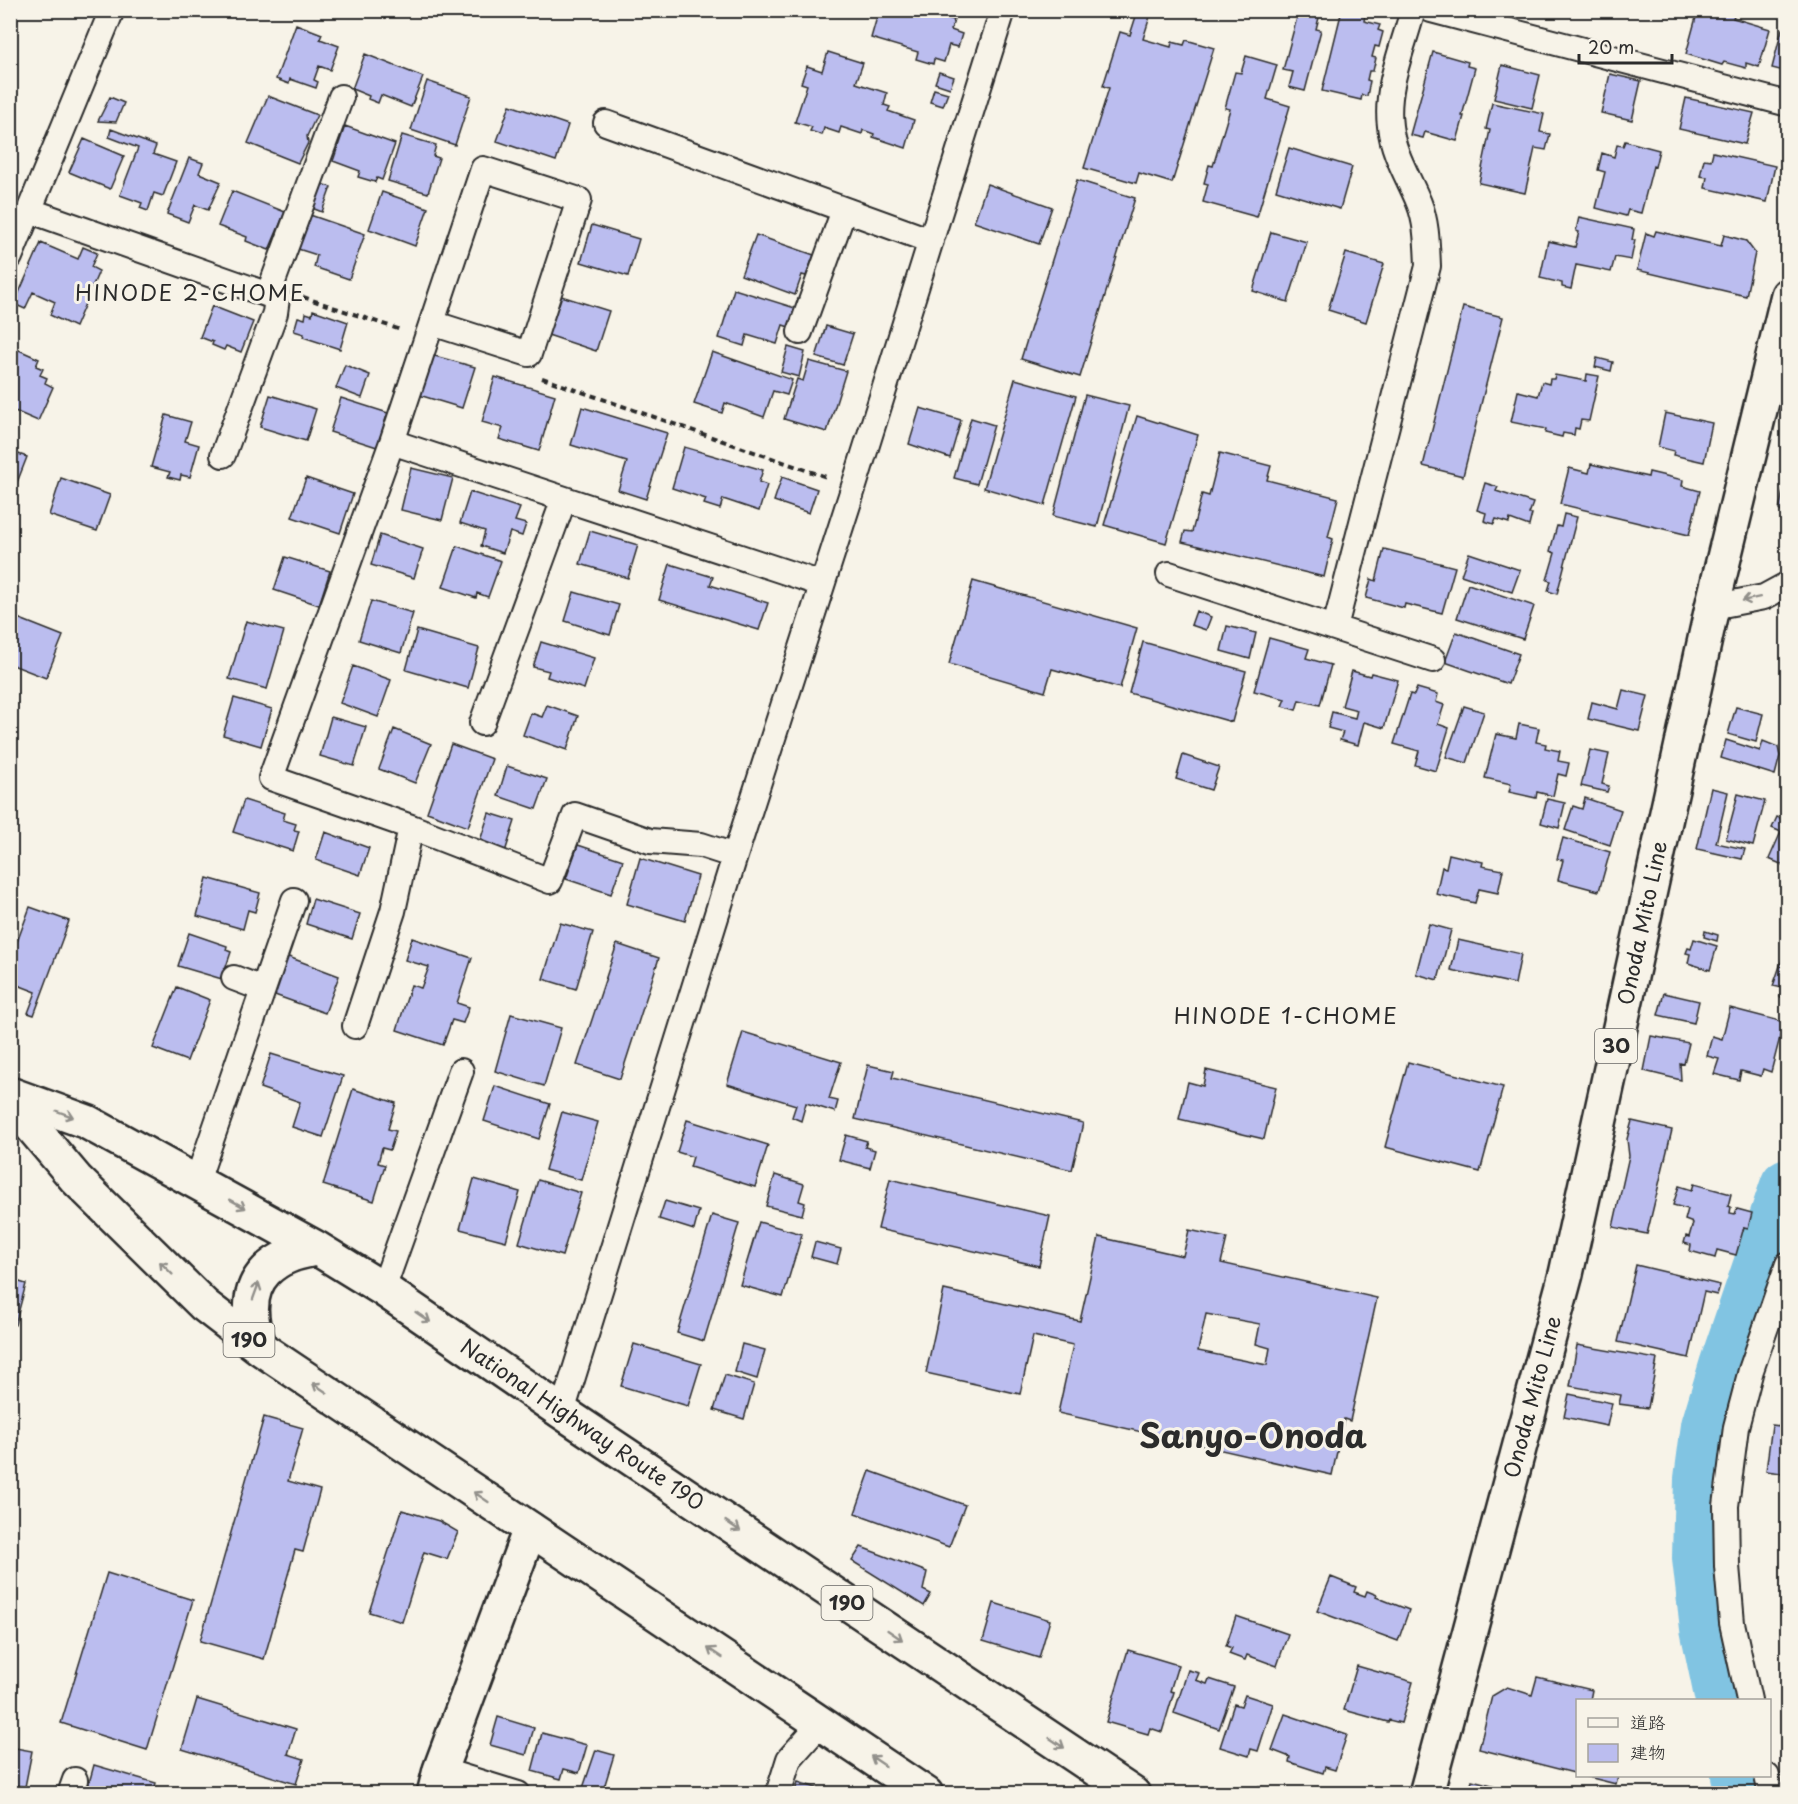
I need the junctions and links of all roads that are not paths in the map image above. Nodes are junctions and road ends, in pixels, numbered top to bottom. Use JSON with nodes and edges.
{"nodes":[{"id":1,"x":112,"y":10,"type":"edge"},
{"id":2,"x":1003,"y":10,"type":"edge"},
{"id":3,"x":1413,"y":10,"type":"edge"},
{"id":4,"x":1431,"y":10,"type":"edge"},
{"id":5,"x":341,"y":97,"type":"dead end"},
{"id":6,"x":1788,"y":104,"type":"edge"},
{"id":7,"x":606,"y":123,"type":"dead end"},
{"id":8,"x":844,"y":210,"type":"junction"},
{"id":9,"x":31,"y":211,"type":"junction"},
{"id":10,"x":931,"y":241,"type":"junction"},
{"id":11,"x":10,"y":257,"type":"edge"},
{"id":12,"x":274,"y":292,"type":"junction"},
{"id":13,"x":1788,"y":295,"type":"edge"},
{"id":14,"x":430,"y":330,"type":"junction"},
{"id":15,"x":800,"y":332,"type":"dead end"},
{"id":16,"x":392,"y":442,"type":"junction"},
{"id":17,"x":223,"y":455,"type":"dead end"},
{"id":18,"x":564,"y":499,"type":"junction"},
{"id":19,"x":1169,"y":574,"type":"dead end"},
{"id":20,"x":822,"y":584,"type":"junction"},
{"id":21,"x":1788,"y":584,"type":"edge"},
{"id":22,"x":1712,"y":607,"type":"junction"},
{"id":23,"x":1335,"y":627,"type":"junction"},
{"id":24,"x":1434,"y":660,"type":"dead end"},
{"id":25,"x":482,"y":723,"type":"dead end"},
{"id":26,"x":411,"y":827,"type":"junction"},
{"id":27,"x":735,"y":856,"type":"junction"},
{"id":28,"x":294,"y":900,"type":"dead end"},
{"id":29,"x":234,"y":978,"type":"dead end"},
{"id":30,"x":263,"y":989,"type":"junction"},
{"id":31,"x":355,"y":1026,"type":"dead end"},
{"id":32,"x":461,"y":1071,"type":"dead end"},
{"id":33,"x":10,"y":1094,"type":"edge"},
{"id":34,"x":10,"y":1101,"type":"edge"},
{"id":35,"x":197,"y":1181,"type":"junction"},
{"id":36,"x":318,"y":1249,"type":"junction"},
{"id":37,"x":1788,"y":1264,"type":"edge"},
{"id":38,"x":383,"y":1290,"type":"junction"},
{"id":39,"x":260,"y":1348,"type":"junction"},
{"id":40,"x":562,"y":1412,"type":"junction"},
{"id":41,"x":530,"y":1529,"type":"junction"},
{"id":42,"x":1749,"y":1699,"type":"edge"},
{"id":43,"x":821,"y":1723,"type":"junction"},
{"id":44,"x":1767,"y":1777,"type":"edge"},
{"id":45,"x":437,"y":1782,"type":"edge"},
{"id":46,"x":518,"y":1794,"type":"edge"},
{"id":47,"x":778,"y":1794,"type":"edge"},
{"id":48,"x":926,"y":1794,"type":"edge"},
{"id":49,"x":1132,"y":1794,"type":"edge"},
{"id":50,"x":1426,"y":1794,"type":"edge"},
{"id":51,"x":1771,"y":1794,"type":"edge"}],
"edges":[{"from":1,"to":9,"type":"street"},
{"from":2,"to":10,"type":"street"},
{"from":3,"to":23,"type":"street"},
{"from":4,"to":6,"type":"street"},
{"from":5,"to":12,"type":"street"},
{"from":7,"to":8,"type":"street"},
{"from":8,"to":10,"type":"street"},
{"from":8,"to":15,"type":"street"},
{"from":9,"to":11,"type":"street"},
{"from":9,"to":12,"type":"street"},
{"from":10,"to":20,"type":"street"},
{"from":12,"to":17,"type":"street"},
{"from":13,"to":22,"type":"main road","name":"Onoda Mito Line","number":"30"},
{"from":14,"to":14,"type":"street"},
{"from":14,"to":16,"type":"street"},
{"from":16,"to":18,"type":"street"},
{"from":16,"to":26,"type":"street"},
{"from":18,"to":20,"type":"street"},
{"from":18,"to":25,"type":"street"},
{"from":19,"to":23,"type":"street"},
{"from":20,"to":27,"type":"street"},
{"from":21,"to":22,"type":"street","one_way":true},
{"from":22,"to":50,"type":"main road","name":"Onoda Mito Line","number":"30"},
{"from":23,"to":24,"type":"street"},
{"from":26,"to":27,"type":"street"},
{"from":26,"to":31,"type":"street"},
{"from":27,"to":40,"type":"street"},
{"from":28,"to":30,"type":"street"},
{"from":29,"to":30,"type":"street"},
{"from":30,"to":35,"type":"street"},
{"from":32,"to":38,"type":"street"},
{"from":33,"to":35,"type":"main road","name":"National Highway Route 190","number":"190","one_way":true},
{"from":39,"to":34,"type":"main road","number":"190","one_way":true},
{"from":35,"to":36,"type":"main road","name":"National Highway Route 190","number":"190","one_way":true},
{"from":36,"to":38,"type":"main road","name":"National Highway Route 190","number":"190"},
{"from":39,"to":36,"type":"main road","one_way":true},
{"from":37,"to":42,"type":"street"},
{"from":38,"to":40,"type":"main road","name":"National Highway Route 190","number":"190","one_way":true},
{"from":41,"to":39,"type":"main road","number":"190","one_way":true},
{"from":40,"to":49,"type":"main road","name":"National Highway Route 190","number":"190","one_way":true},
{"from":43,"to":41,"type":"main road","number":"190","one_way":true},
{"from":41,"to":45,"type":"main road"},
{"from":43,"to":47,"type":"street"},
{"from":48,"to":43,"type":"main road","number":"190","one_way":true},
{"from":44,"to":51,"type":"street"},
{"from":45,"to":46,"type":"street"}]}
